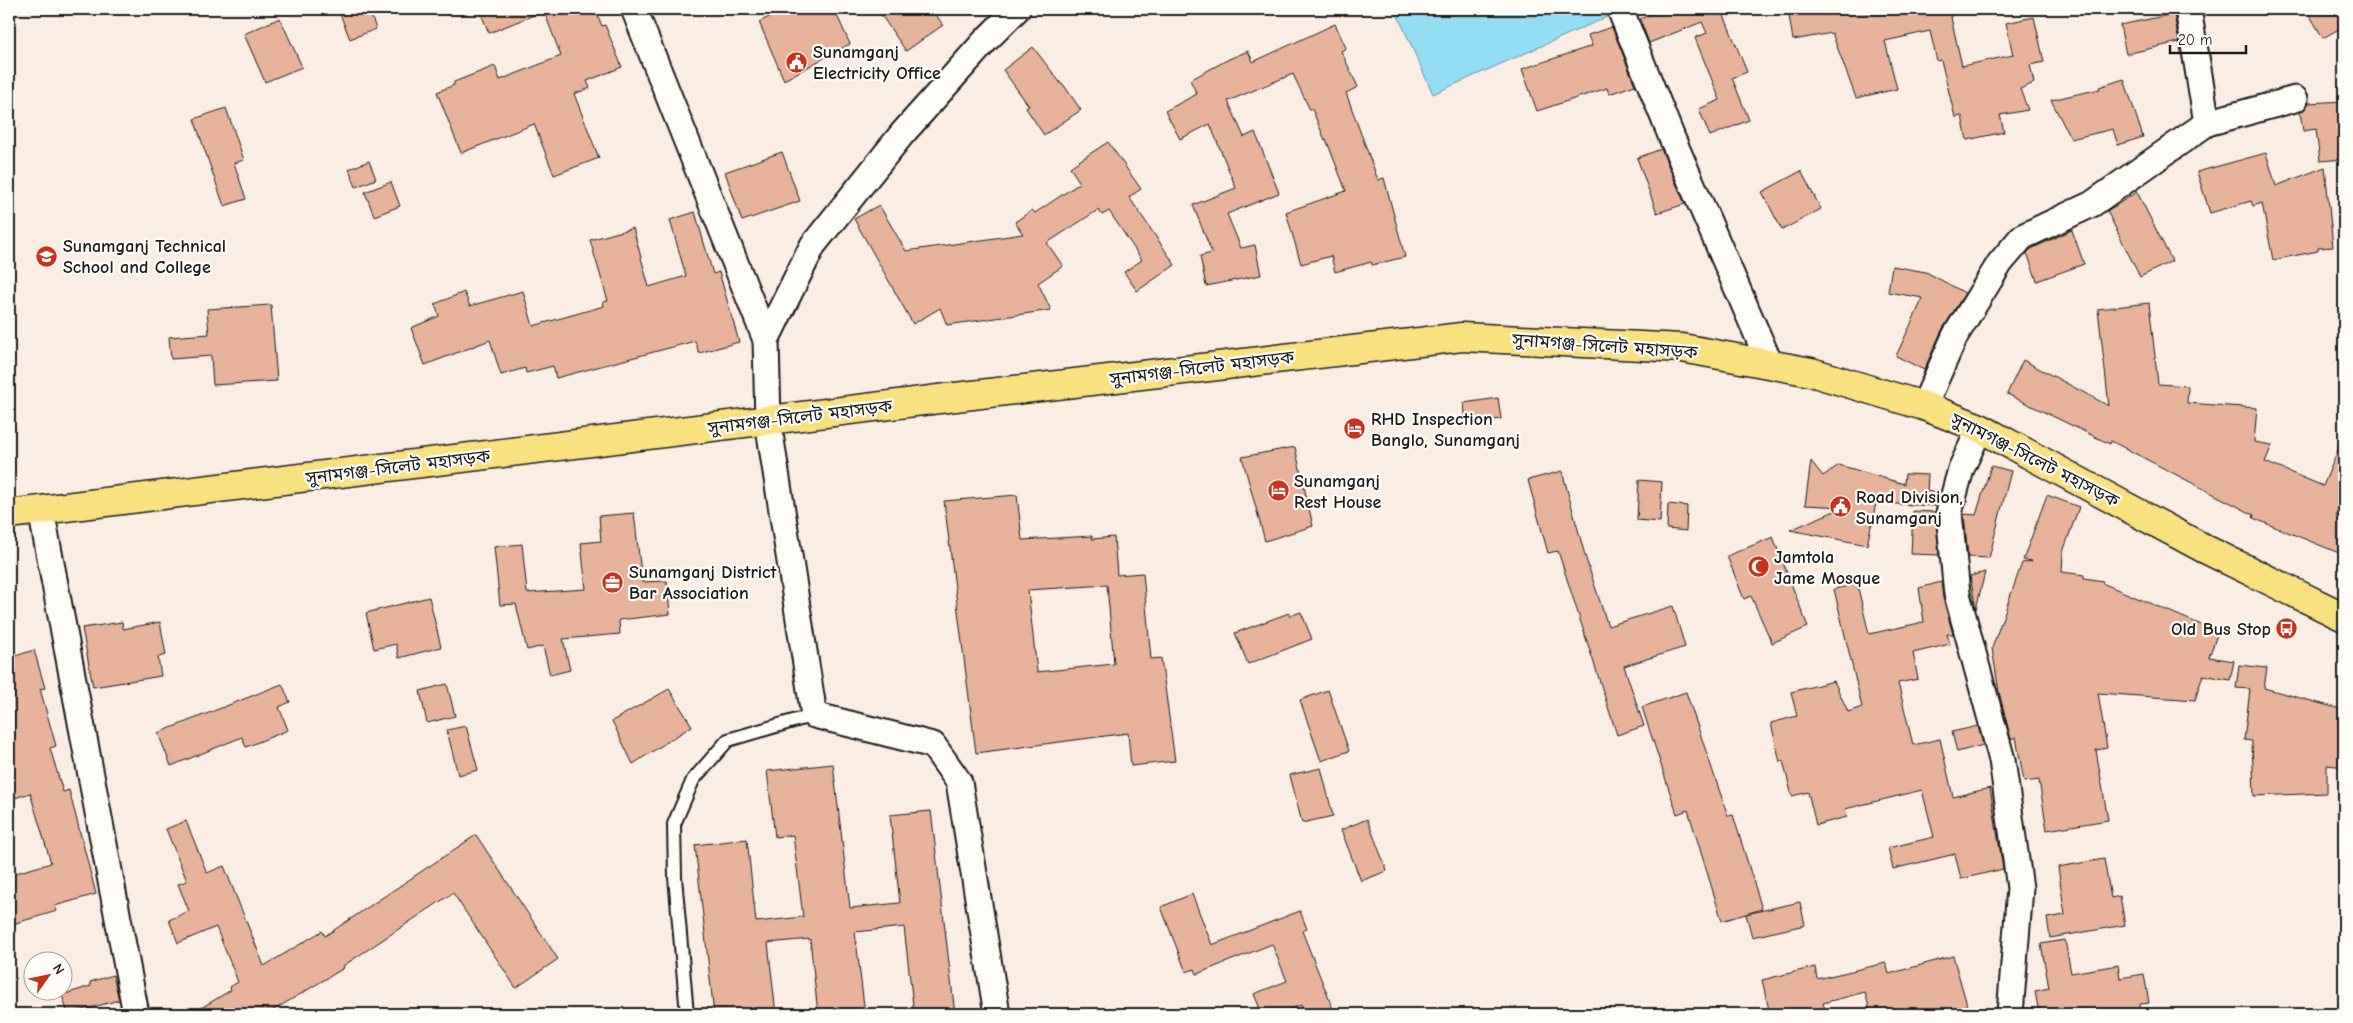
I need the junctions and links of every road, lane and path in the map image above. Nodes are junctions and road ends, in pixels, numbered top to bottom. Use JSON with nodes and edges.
{"nodes":[{"id":1,"x":634,"y":9,"type":"edge"},
{"id":2,"x":1017,"y":9,"type":"edge"},
{"id":3,"x":1620,"y":9,"type":"edge"},
{"id":4,"x":2188,"y":9,"type":"edge"},
{"id":5,"x":2295,"y":98,"type":"dead end"},
{"id":6,"x":2206,"y":123,"type":"junction"},
{"id":7,"x":766,"y":340,"type":"junction"},
{"id":8,"x":1770,"y":364,"type":"junction"},
{"id":9,"x":1924,"y":406,"type":"junction"},
{"id":10,"x":768,"y":422,"type":"junction"},
{"id":11,"x":1980,"y":428,"type":"junction"},
{"id":12,"x":40,"y":510,"type":"junction"},
{"id":13,"x":9,"y":514,"type":"edge"},
{"id":14,"x":2344,"y":617,"type":"edge"},
{"id":15,"x":814,"y":715,"type":"junction"},
{"id":16,"x":136,"y":1014,"type":"edge"},
{"id":17,"x":687,"y":1014,"type":"edge"},
{"id":18,"x":997,"y":1014,"type":"edge"},
{"id":19,"x":2010,"y":1014,"type":"edge"}],
"edges":[{"from":1,"to":7,"type":"street"},
{"from":2,"to":7,"type":"street"},
{"from":3,"to":8,"type":"street"},
{"from":4,"to":6,"type":"street"},
{"from":5,"to":6,"type":"street"},
{"from":6,"to":9,"type":"street"},
{"from":7,"to":10,"type":"street"},
{"from":8,"to":9,"type":"main road","name":"সুনামগঞ্জ-সিলেট মহাসড়ক"},
{"from":8,"to":10,"type":"main road","name":"সুনামগঞ্জ-সিলেট মহাসড়ক"},
{"from":9,"to":11,"type":"main road","name":"সুনামগঞ্জ-সিলেট মহাসড়ক"},
{"from":10,"to":12,"type":"main road","name":"সুনামগঞ্জ-সিলেট মহাসড়ক"},
{"from":10,"to":15,"type":"street"},
{"from":11,"to":14,"type":"main road","name":"সুনামগঞ্জ-সিলেট মহাসড়ক"},
{"from":11,"to":19,"type":"street"},
{"from":12,"to":13,"type":"main road","name":"সুনামগঞ্জ-সিলেট মহাসড়ক"},
{"from":12,"to":16,"type":"street"},
{"from":15,"to":17,"type":"lane"},
{"from":15,"to":18,"type":"street"}]}
